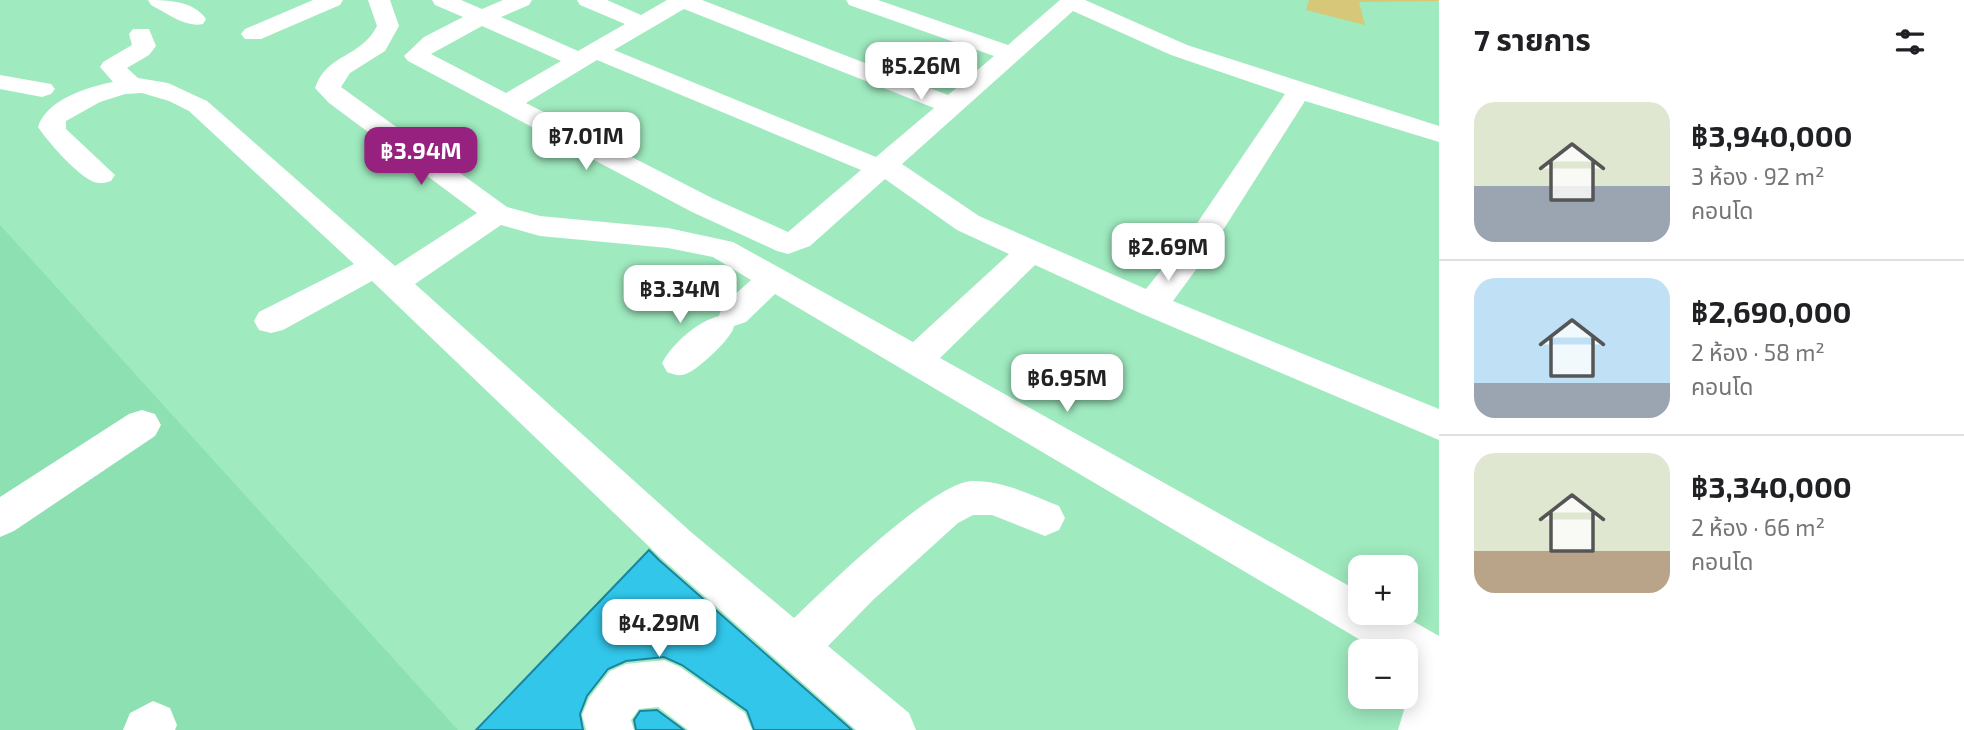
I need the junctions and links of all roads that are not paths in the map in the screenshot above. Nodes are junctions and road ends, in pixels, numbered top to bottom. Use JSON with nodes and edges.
{"nodes":[{"id":1,"x":159,"y":0,"type":"edge"},
{"id":2,"x":332,"y":0,"type":"edge"},
{"id":3,"x":379,"y":0,"type":"edge"},
{"id":4,"x":443,"y":0,"type":"edge"},
{"id":5,"x":521,"y":0,"type":"edge"},
{"id":6,"x":588,"y":0,"type":"edge"},
{"id":7,"x":682,"y":0,"type":"edge"},
{"id":8,"x":856,"y":0,"type":"edge"},
{"id":9,"x":1064,"y":2,"type":"edge"},
{"id":10,"x":483,"y":18,"type":"junction"},
{"id":11,"x":195,"y":19,"type":"dead end"},
{"id":12,"x":643,"y":24,"type":"junction"},
{"id":13,"x":141,"y":34,"type":"dead end"},
{"id":14,"x":253,"y":34,"type":"dead end"},
{"id":15,"x":1012,"y":54,"type":"junction"},
{"id":16,"x":587,"y":55,"type":"junction"},
{"id":17,"x":0,"y":82,"type":"edge"},
{"id":18,"x":129,"y":84,"type":"junction"},
{"id":19,"x":42,"y":89,"type":"dead end"},
{"id":20,"x":1299,"y":91,"type":"junction"},
{"id":21,"x":507,"y":103,"type":"junction"},
{"id":22,"x":953,"y":106,"type":"junction"},
{"id":23,"x":1439,"y":134,"type":"edge"},
{"id":24,"x":882,"y":166,"type":"junction"},
{"id":25,"x":101,"y":175,"type":"dead end"},
{"id":26,"x":497,"y":215,"type":"junction"},
{"id":27,"x":1031,"y":251,"type":"junction"},
{"id":28,"x":384,"y":275,"type":"junction"},
{"id":29,"x":773,"y":277,"type":"junction"},
{"id":30,"x":1152,"y":305,"type":"junction"},
{"id":31,"x":271,"y":321,"type":"dead end"},
{"id":32,"x":915,"y":361,"type":"junction"},
{"id":33,"x":679,"y":363,"type":"dead end"},
{"id":34,"x":142,"y":425,"type":"dead end"},
{"id":35,"x":1439,"y":425,"type":"edge"},
{"id":36,"x":1045,"y":518,"type":"dead end"},
{"id":37,"x":0,"y":520,"type":"edge"},
{"id":38,"x":796,"y":647,"type":"junction"},
{"id":39,"x":1439,"y":661,"type":"edge"},
{"id":40,"x":1439,"y":671,"type":"edge"},
{"id":41,"x":610,"y":730,"type":"edge"},
{"id":42,"x":728,"y":730,"type":"edge"},
{"id":43,"x":892,"y":730,"type":"edge"},
{"id":44,"x":1424,"y":730,"type":"edge"}],
"edges":[{"from":1,"to":11,"type":"street"},
{"from":2,"to":14,"type":"street"},
{"from":3,"to":26,"type":"street"},
{"from":4,"to":10,"type":"street"},
{"from":5,"to":10,"type":"street"},
{"from":6,"to":12,"type":"street"},
{"from":7,"to":12,"type":"street"},
{"from":7,"to":22,"type":"street"},
{"from":8,"to":15,"type":"street"},
{"from":9,"to":15,"type":"street"},
{"from":9,"to":20,"type":"street"},
{"from":10,"to":16,"type":"street"},
{"from":10,"to":21,"type":"street"},
{"from":12,"to":16,"type":"street"},
{"from":13,"to":18,"type":"street"},
{"from":15,"to":22,"type":"street"},
{"from":16,"to":21,"type":"street"},
{"from":16,"to":24,"type":"street"},
{"from":17,"to":19,"type":"street"},
{"from":18,"to":25,"type":"street"},
{"from":18,"to":28,"type":"street"},
{"from":20,"to":23,"type":"street"},
{"from":20,"to":30,"type":"street"},
{"from":21,"to":24,"type":"street"},
{"from":22,"to":24,"type":"street"},
{"from":24,"to":27,"type":"street"},
{"from":26,"to":28,"type":"street"},
{"from":26,"to":29,"type":"street"},
{"from":27,"to":30,"type":"street"},
{"from":27,"to":32,"type":"street"},
{"from":28,"to":31,"type":"street"},
{"from":28,"to":38,"type":"street"},
{"from":29,"to":32,"type":"street"},
{"from":29,"to":33,"type":"street"},
{"from":30,"to":35,"type":"street"},
{"from":32,"to":39,"type":"street"},
{"from":34,"to":37,"type":"street"},
{"from":36,"to":38,"type":"street"},
{"from":38,"to":43,"type":"street"},
{"from":40,"to":44,"type":"highway"},
{"from":41,"to":42,"type":"street"}]}
